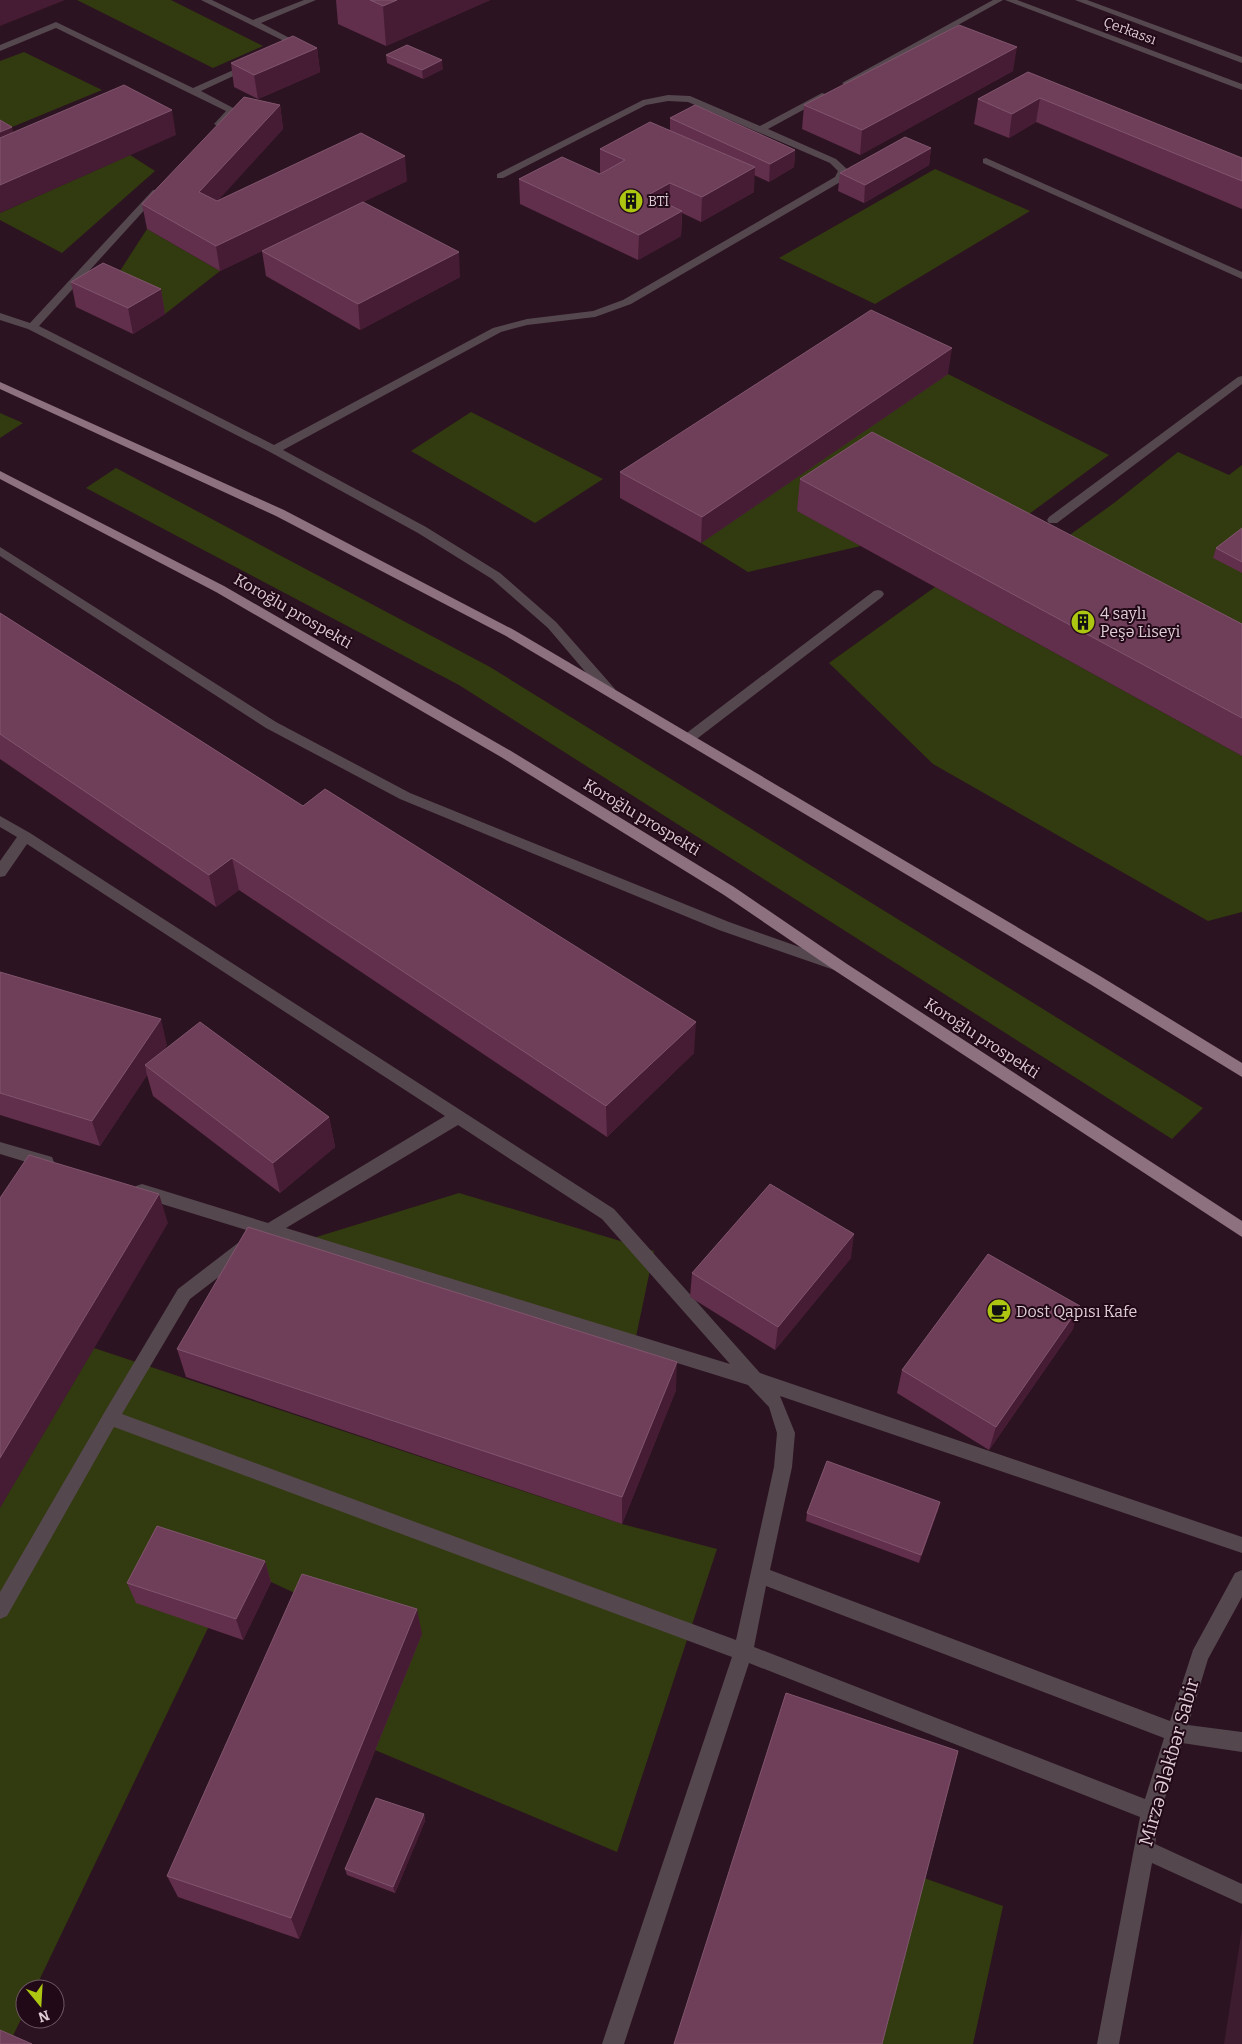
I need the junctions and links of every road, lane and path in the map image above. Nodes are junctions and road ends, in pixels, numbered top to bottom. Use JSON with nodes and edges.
{"nodes":[{"id":1,"x":205,"y":0,"type":"edge"},
{"id":2,"x":312,"y":0,"type":"edge"},
{"id":3,"x":999,"y":0,"type":"edge"},
{"id":4,"x":1009,"y":0,"type":"edge"},
{"id":5,"x":1079,"y":0,"type":"edge"},
{"id":6,"x":253,"y":23,"type":"junction"},
{"id":7,"x":0,"y":48,"type":"edge"},
{"id":8,"x":280,"y":52,"type":"edge"},
{"id":9,"x":262,"y":60,"type":"edge"},
{"id":10,"x":1242,"y":60,"type":"edge"},
{"id":11,"x":1242,"y":87,"type":"edge"},
{"id":12,"x":193,"y":91,"type":"junction"},
{"id":13,"x":762,"y":129,"type":"junction"},
{"id":14,"x":212,"y":132,"type":"edge"},
{"id":15,"x":986,"y":161,"type":"dead end"},
{"id":16,"x":500,"y":176,"type":"dead end"},
{"id":17,"x":165,"y":183,"type":"edge"},
{"id":18,"x":1242,"y":276,"type":"edge"},
{"id":19,"x":0,"y":316,"type":"edge"},
{"id":20,"x":32,"y":327,"type":"junction"},
{"id":21,"x":1242,"y":380,"type":"edge"},
{"id":22,"x":0,"y":385,"type":"edge"},
{"id":23,"x":274,"y":450,"type":"junction"},
{"id":24,"x":0,"y":474,"type":"edge"},
{"id":25,"x":1053,"y":520,"type":"dead end"},
{"id":26,"x":0,"y":551,"type":"edge"},
{"id":27,"x":878,"y":594,"type":"dead end"},
{"id":28,"x":610,"y":692,"type":"junction"},
{"id":29,"x":689,"y":738,"type":"junction"},
{"id":30,"x":0,"y":821,"type":"edge"},
{"id":31,"x":26,"y":836,"type":"junction"},
{"id":32,"x":0,"y":872,"type":"edge"},
{"id":33,"x":842,"y":968,"type":"junction"},
{"id":34,"x":1242,"y":1071,"type":"edge"},
{"id":35,"x":459,"y":1116,"type":"junction"},
{"id":36,"x":0,"y":1148,"type":"edge"},
{"id":37,"x":65,"y":1168,"type":"edge"},
{"id":38,"x":129,"y":1187,"type":"edge"},
{"id":39,"x":268,"y":1230,"type":"junction"},
{"id":40,"x":1242,"y":1230,"type":"edge"},
{"id":41,"x":754,"y":1379,"type":"junction"},
{"id":42,"x":110,"y":1418,"type":"junction"},
{"id":43,"x":1242,"y":1545,"type":"edge"},
{"id":44,"x":760,"y":1575,"type":"junction"},
{"id":45,"x":1242,"y":1579,"type":"edge"},
{"id":46,"x":0,"y":1610,"type":"edge"},
{"id":47,"x":743,"y":1652,"type":"junction"},
{"id":48,"x":1176,"y":1733,"type":"junction"},
{"id":49,"x":1242,"y":1742,"type":"edge"},
{"id":50,"x":1151,"y":1811,"type":"junction"},
{"id":51,"x":1144,"y":1849,"type":"junction"},
{"id":52,"x":1242,"y":1894,"type":"edge"},
{"id":53,"x":613,"y":2044,"type":"edge"},
{"id":54,"x":1108,"y":2044,"type":"edge"}],
"edges":[{"from":1,"to":6,"type":"street"},
{"from":2,"to":6,"type":"street"},
{"from":3,"to":13,"type":"street"},
{"from":4,"to":11,"type":"street","name":"Çerkassı"},
{"from":5,"to":10,"type":"street","name":"Çerkassı"},
{"from":6,"to":8,"type":"street"},
{"from":7,"to":12,"type":"street"},
{"from":9,"to":12,"type":"street"},
{"from":12,"to":14,"type":"street"},
{"from":13,"to":16,"type":"street"},
{"from":13,"to":23,"type":"street"},
{"from":15,"to":18,"type":"street"},
{"from":17,"to":20,"type":"street"},
{"from":19,"to":20,"type":"street"},
{"from":20,"to":23,"type":"street"},
{"from":21,"to":25,"type":"street"},
{"from":22,"to":28,"type":"main road"},
{"from":23,"to":28,"type":"street"},
{"from":24,"to":33,"type":"main road","name":"Koroğlu prospekti"},
{"from":26,"to":33,"type":"street"},
{"from":27,"to":29,"type":"street"},
{"from":28,"to":29,"type":"main road"},
{"from":29,"to":34,"type":"main road"},
{"from":30,"to":31,"type":"street"},
{"from":31,"to":32,"type":"street"},
{"from":31,"to":35,"type":"street"},
{"from":33,"to":40,"type":"main road","name":"Koroğlu prospekti"},
{"from":35,"to":39,"type":"street"},
{"from":35,"to":41,"type":"street"},
{"from":36,"to":37,"type":"street"},
{"from":38,"to":39,"type":"street"},
{"from":39,"to":41,"type":"street"},
{"from":39,"to":42,"type":"street"},
{"from":41,"to":43,"type":"street"},
{"from":41,"to":44,"type":"street"},
{"from":42,"to":46,"type":"street"},
{"from":42,"to":47,"type":"street"},
{"from":44,"to":47,"type":"street"},
{"from":44,"to":48,"type":"street"},
{"from":45,"to":48,"type":"street","name":"Mirzə Ələkbər Sabir"},
{"from":47,"to":50,"type":"street"},
{"from":47,"to":53,"type":"street"},
{"from":48,"to":49,"type":"street"},
{"from":48,"to":50,"type":"street","name":"Mirzə Ələkbər Sabir"},
{"from":50,"to":51,"type":"street","name":"Mirzə Ələkbər Sabir"},
{"from":51,"to":52,"type":"street"},
{"from":51,"to":54,"type":"street","name":"Mirzə Ələkbər Sabir"}]}
